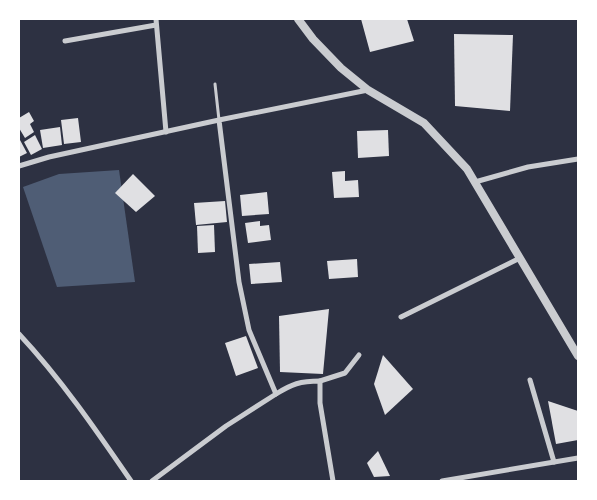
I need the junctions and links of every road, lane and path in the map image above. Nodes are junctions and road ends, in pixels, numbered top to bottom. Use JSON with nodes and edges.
{"nodes":[{"id":1,"x":298,"y":19,"type":"edge"},
{"id":2,"x":156,"y":22,"type":"edge"},
{"id":3,"x":65,"y":41,"type":"dead end"},
{"id":4,"x":215,"y":84,"type":"dead end"},
{"id":5,"x":368,"y":90,"type":"junction"},
{"id":6,"x":219,"y":120,"type":"junction"},
{"id":7,"x":166,"y":132,"type":"junction"},
{"id":8,"x":578,"y":159,"type":"edge"},
{"id":9,"x":19,"y":166,"type":"edge"},
{"id":10,"x":475,"y":182,"type":"junction"},
{"id":11,"x":520,"y":258,"type":"junction"},
{"id":12,"x":401,"y":317,"type":"dead end"},
{"id":13,"x":19,"y":334,"type":"edge"},
{"id":14,"x":359,"y":355,"type":"dead end"},
{"id":15,"x":578,"y":356,"type":"edge"},
{"id":16,"x":530,"y":380,"type":"dead end"},
{"id":17,"x":320,"y":381,"type":"junction"},
{"id":18,"x":276,"y":394,"type":"junction"},
{"id":19,"x":578,"y":458,"type":"edge"},
{"id":20,"x":554,"y":462,"type":"junction"},
{"id":21,"x":131,"y":481,"type":"edge"},
{"id":22,"x":152,"y":481,"type":"edge"},
{"id":23,"x":333,"y":481,"type":"edge"},
{"id":24,"x":442,"y":481,"type":"edge"}],
"edges":[{"from":1,"to":5,"type":"street"},
{"from":2,"to":3,"type":"street"},
{"from":2,"to":7,"type":"street"},
{"from":4,"to":6,"type":"lane"},
{"from":5,"to":6,"type":"street"},
{"from":5,"to":10,"type":"street"},
{"from":6,"to":7,"type":"street"},
{"from":6,"to":18,"type":"street"},
{"from":7,"to":9,"type":"street"},
{"from":8,"to":10,"type":"street"},
{"from":10,"to":11,"type":"street"},
{"from":11,"to":12,"type":"street"},
{"from":11,"to":15,"type":"street"},
{"from":13,"to":21,"type":"street"},
{"from":14,"to":17,"type":"street"},
{"from":16,"to":20,"type":"street"},
{"from":17,"to":18,"type":"street"},
{"from":17,"to":23,"type":"street"},
{"from":18,"to":22,"type":"street"},
{"from":19,"to":20,"type":"street"},
{"from":20,"to":24,"type":"street"}]}
